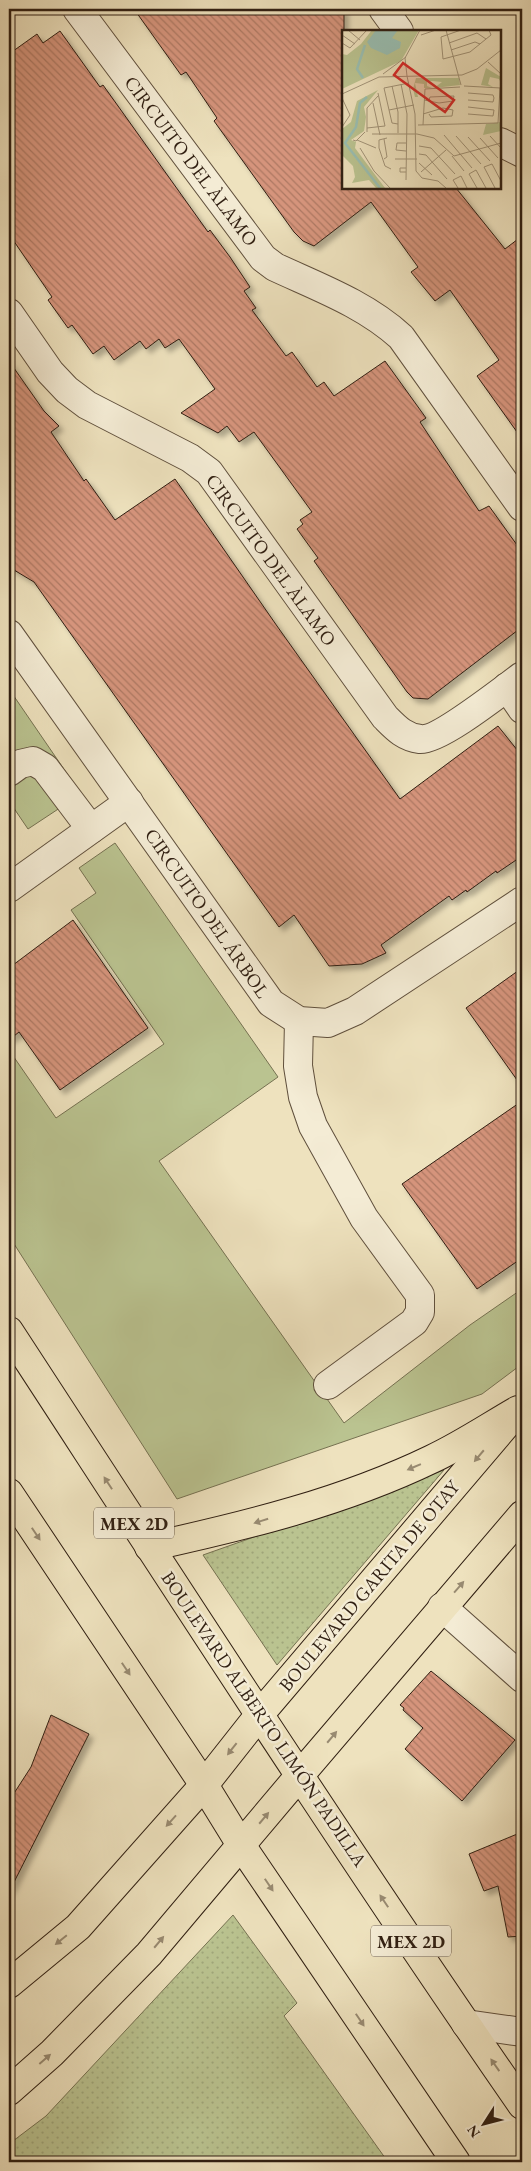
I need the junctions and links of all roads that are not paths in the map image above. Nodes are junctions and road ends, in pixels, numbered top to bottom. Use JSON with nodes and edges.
{"nodes":[{"id":1,"x":77,"y":9,"type":"edge"},
{"id":2,"x":383,"y":9,"type":"edge"},
{"id":3,"x":398,"y":30,"type":"edge"},
{"id":4,"x":501,"y":142,"type":"edge"},
{"id":5,"x":522,"y":153,"type":"edge"},
{"id":6,"x":9,"y":313,"type":"edge"},
{"id":7,"x":522,"y":507,"type":"edge"},
{"id":8,"x":9,"y":634,"type":"edge"},
{"id":9,"x":514,"y":681,"type":"edge"},
{"id":10,"x":522,"y":710,"type":"edge"},
{"id":11,"x":9,"y":772,"type":"edge"},
{"id":12,"x":129,"y":802,"type":"junction"},
{"id":13,"x":91,"y":829,"type":"junction"},
{"id":14,"x":9,"y":888,"type":"edge"},
{"id":15,"x":522,"y":901,"type":"edge"},
{"id":16,"x":299,"y":1021,"type":"junction"},
{"id":17,"x":9,"y":1331,"type":"edge"},
{"id":18,"x":328,"y":1385,"type":"dead end"},
{"id":19,"x":520,"y":1408,"type":"edge"},
{"id":20,"x":9,"y":1493,"type":"edge"},
{"id":21,"x":522,"y":1515,"type":"edge"},
{"id":22,"x":150,"y":1547,"type":"junction"},
{"id":23,"x":442,"y":1607,"type":"junction"},
{"id":24,"x":522,"y":1678,"type":"edge"},
{"id":25,"x":260,"y":1714,"type":"junction"},
{"id":26,"x":300,"y":1775,"type":"junction"},
{"id":27,"x":204,"y":1785,"type":"junction"},
{"id":28,"x":241,"y":1845,"type":"junction"},
{"id":29,"x":9,"y":1984,"type":"edge"},
{"id":30,"x":466,"y":2024,"type":"junction"},
{"id":31,"x":522,"y":2032,"type":"edge"},
{"id":32,"x":9,"y":2091,"type":"edge"},
{"id":33,"x":522,"y":2105,"type":"edge"},
{"id":34,"x":456,"y":2162,"type":"edge"}],
"edges":[{"from":1,"to":7,"type":"street","name":"CIRCUITO DEL ÀLAMO"},
{"from":2,"to":3,"type":"street"},
{"from":4,"to":5,"type":"street"},
{"from":6,"to":9,"type":"street","name":"CIRCUITO DEL ÀLAMO"},
{"from":8,"to":12,"type":"street","name":"CIRCUITO DEL ÁRBOL"},
{"from":9,"to":10,"type":"street","name":"CIRCUITO DEL ÀLAMO"},
{"from":11,"to":13,"type":"street"},
{"from":12,"to":13,"type":"street"},
{"from":12,"to":16,"type":"street","name":"CIRCUITO DEL ÁRBOL"},
{"from":13,"to":14,"type":"street"},
{"from":15,"to":16,"type":"street","name":"CIRCUITO DEL ÁRBOL"},
{"from":16,"to":18,"type":"street"},
{"from":22,"to":17,"type":"main road","name":"BOULEVARD ALBERTO LIMÓN PADILLA","number":"MEX 2D","one_way":true},
{"from":19,"to":22,"type":"main road","one_way":true},
{"from":19,"to":25,"type":"main road","name":"BOULEVARD GARITA DE OTAY","one_way":true},
{"from":20,"to":27,"type":"main road","one_way":true},
{"from":23,"to":21,"type":"main road","one_way":true},
{"from":22,"to":25,"type":"main road","name":"BOULEVARD ALBERTO LIMÓN PADILLA","number":"MEX 2D"},
{"from":23,"to":24,"type":"street"},
{"from":26,"to":23,"type":"main road","one_way":true},
{"from":25,"to":26,"type":"main road","name":"BOULEVARD ALBERTO LIMÓN PADILLA","number":"MEX 2D"},
{"from":25,"to":27,"type":"main road","name":"BOULEVARD GARITA DE OTAY","one_way":true},
{"from":28,"to":26,"type":"main road","one_way":true},
{"from":30,"to":26,"type":"main road","name":"BOULEVARD ALBERTO LIMÓN PADILLA","number":"MEX 2D","one_way":true},
{"from":27,"to":28,"type":"main road"},
{"from":27,"to":29,"type":"main road","name":"BOULEVARD GARITA DE OTAY","one_way":true},
{"from":32,"to":28,"type":"main road","one_way":true},
{"from":28,"to":34,"type":"main road","one_way":true},
{"from":30,"to":31,"type":"street"},
{"from":33,"to":30,"type":"main road","name":"BOULEVARD ALBERTO LIMÓN PADILLA","number":"MEX 2D","one_way":true}]}
